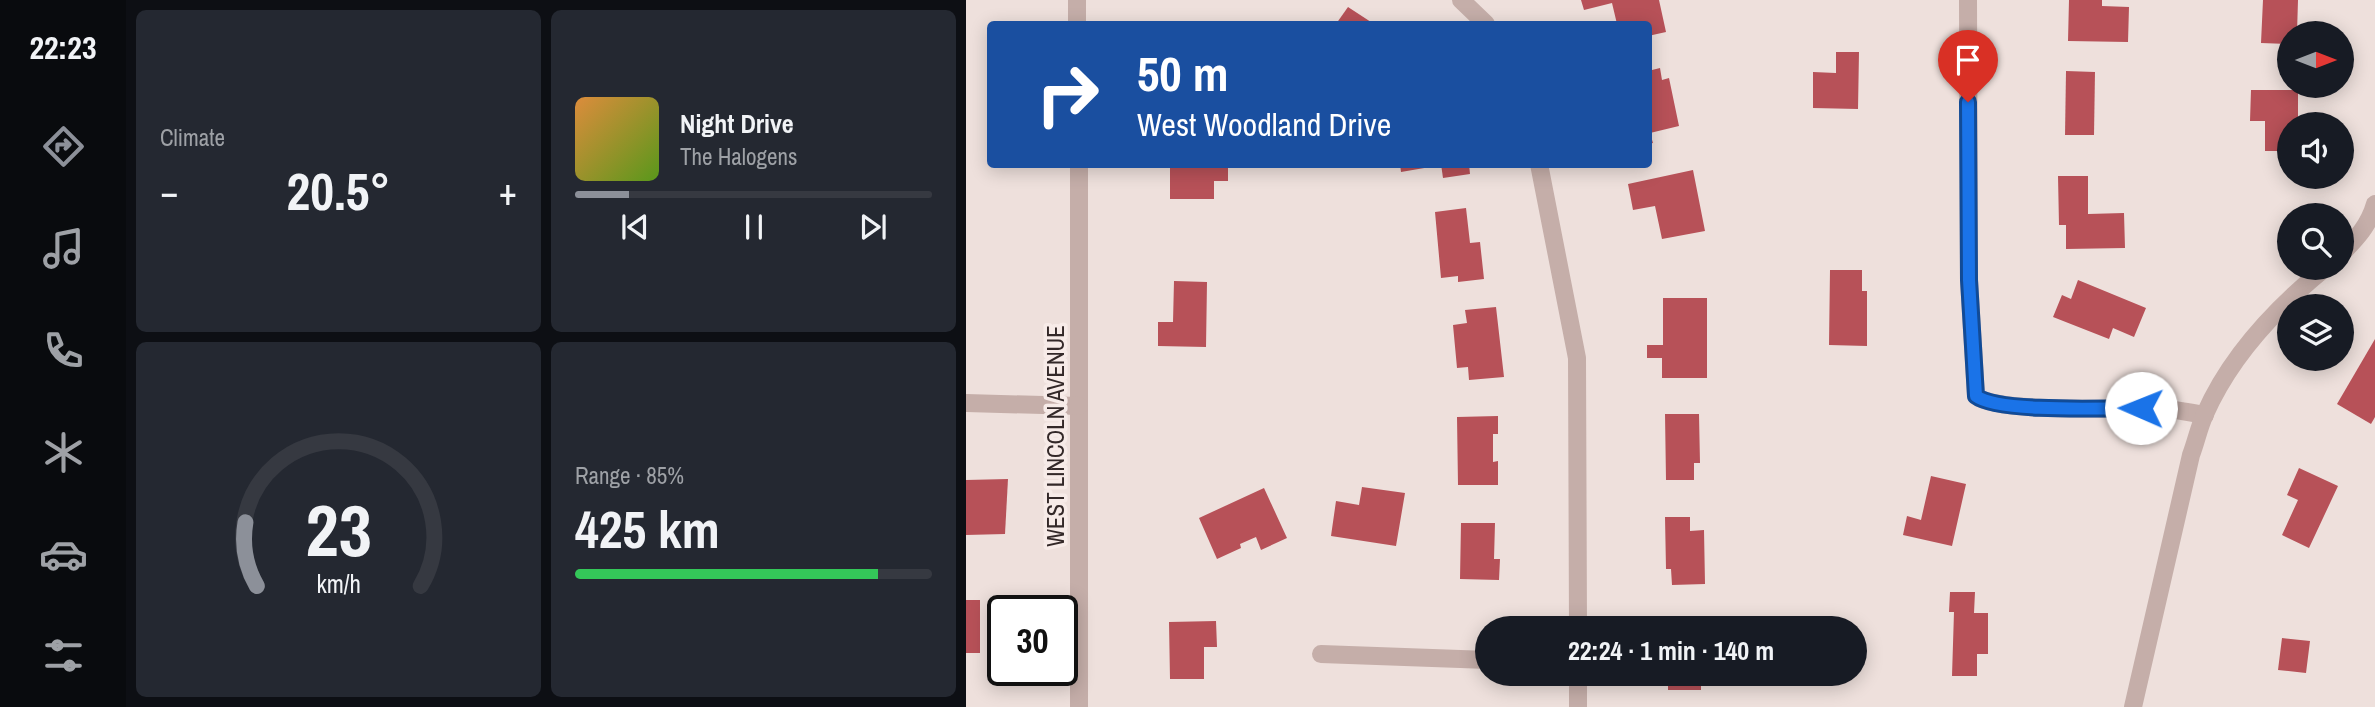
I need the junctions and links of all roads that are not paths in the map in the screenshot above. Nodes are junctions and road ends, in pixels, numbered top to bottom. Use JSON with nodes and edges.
{"nodes":[{"id":1,"x":1077,"y":0,"type":"edge"},
{"id":2,"x":1461,"y":0,"type":"edge"},
{"id":3,"x":1968,"y":0,"type":"edge"},
{"id":4,"x":1077,"y":21,"type":"edge"},
{"id":5,"x":1483,"y":21,"type":"edge"},
{"id":6,"x":1079,"y":168,"type":"edge"},
{"id":7,"x":1540,"y":168,"type":"edge"},
{"id":8,"x":2375,"y":204,"type":"edge"},
{"id":9,"x":2354,"y":241,"type":"edge"},
{"id":10,"x":2311,"y":280,"type":"edge"},
{"id":11,"x":966,"y":403,"type":"edge"},
{"id":12,"x":1079,"y":406,"type":"junction"},
{"id":13,"x":2205,"y":415,"type":"junction"},
{"id":14,"x":1578,"y":616,"type":"edge"},
{"id":15,"x":1321,"y":654,"type":"dead end"},
{"id":16,"x":1475,"y":660,"type":"edge"},
{"id":17,"x":1578,"y":686,"type":"edge"},
{"id":18,"x":1079,"y":707,"type":"edge"},
{"id":19,"x":1578,"y":707,"type":"edge"},
{"id":20,"x":2133,"y":707,"type":"edge"}],
"edges":[{"from":1,"to":4,"type":"street"},
{"from":2,"to":5,"type":"street"},
{"from":3,"to":13,"type":"street"},
{"from":6,"to":12,"type":"street","name":"WEST LINCOLN AVENUE"},
{"from":7,"to":14,"type":"street"},
{"from":8,"to":9,"type":"street"},
{"from":10,"to":13,"type":"street"},
{"from":11,"to":12,"type":"street"},
{"from":12,"to":18,"type":"street","name":"WEST LINCOLN AVENUE"},
{"from":13,"to":20,"type":"street"},
{"from":15,"to":16,"type":"street"},
{"from":17,"to":19,"type":"street"}]}
